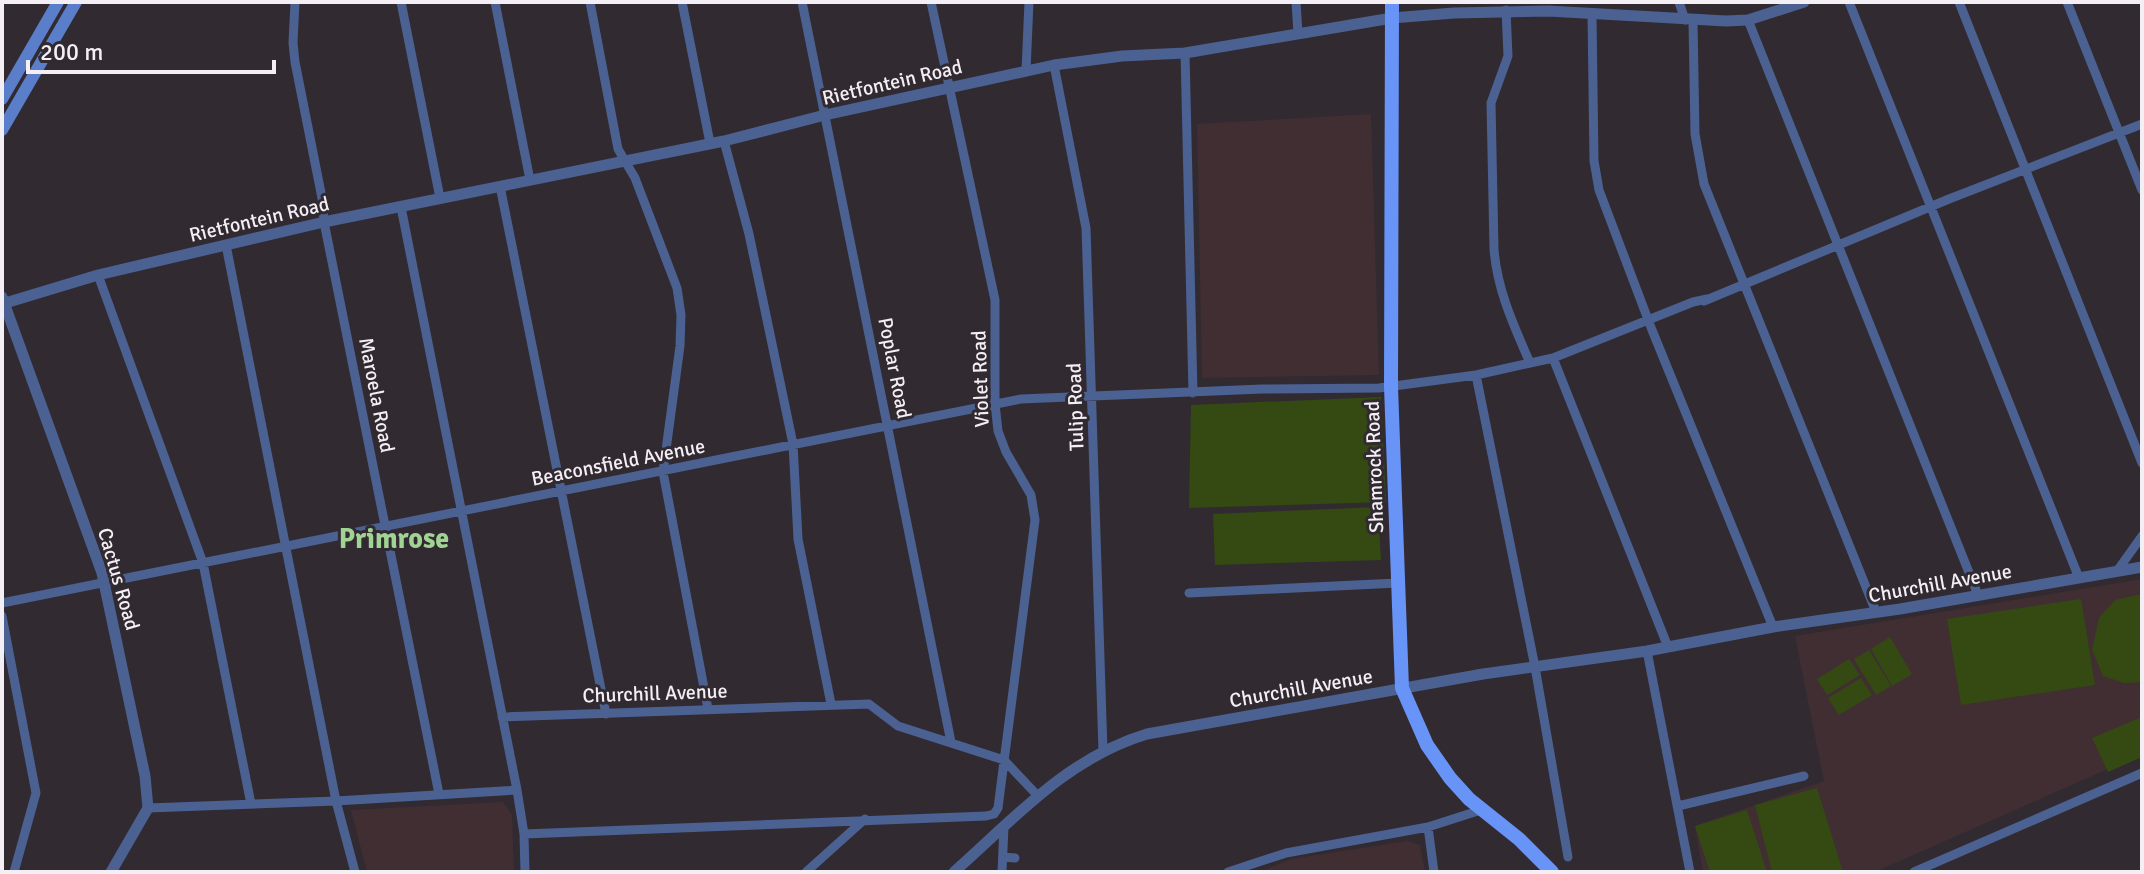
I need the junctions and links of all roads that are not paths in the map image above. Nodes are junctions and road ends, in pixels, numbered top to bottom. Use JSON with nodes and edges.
{"nodes":[{"id":1,"x":76,"y":2,"type":"edge"},
{"id":2,"x":295,"y":2,"type":"edge"},
{"id":3,"x":401,"y":2,"type":"edge"},
{"id":4,"x":495,"y":2,"type":"edge"},
{"id":5,"x":590,"y":2,"type":"edge"},
{"id":6,"x":682,"y":2,"type":"edge"},
{"id":7,"x":802,"y":2,"type":"edge"},
{"id":8,"x":931,"y":2,"type":"edge"},
{"id":9,"x":1029,"y":2,"type":"edge"},
{"id":10,"x":1296,"y":2,"type":"edge"},
{"id":11,"x":1392,"y":2,"type":"edge"},
{"id":12,"x":1679,"y":2,"type":"edge"},
{"id":13,"x":1804,"y":2,"type":"edge"},
{"id":14,"x":1849,"y":2,"type":"edge"},
{"id":15,"x":1959,"y":2,"type":"edge"},
{"id":16,"x":2067,"y":2,"type":"edge"},
{"id":17,"x":57,"y":4,"type":"edge"},
{"id":18,"x":1521,"y":6,"type":"edge"},
{"id":19,"x":1506,"y":10,"type":"junction"},
{"id":20,"x":69,"y":14,"type":"junction"},
{"id":21,"x":1592,"y":15,"type":"junction"},
{"id":22,"x":1392,"y":18,"type":"junction"},
{"id":23,"x":1689,"y":20,"type":"junction"},
{"id":24,"x":1748,"y":20,"type":"junction"},
{"id":25,"x":1298,"y":34,"type":"junction"},
{"id":26,"x":1185,"y":53,"type":"junction"},
{"id":27,"x":1054,"y":65,"type":"junction"},
{"id":28,"x":1026,"y":71,"type":"junction"},
{"id":29,"x":949,"y":87,"type":"junction"},
{"id":30,"x":2,"y":99,"type":"edge"},
{"id":31,"x":825,"y":115,"type":"junction"},
{"id":32,"x":2142,"y":124,"type":"edge"},
{"id":33,"x":2,"y":130,"type":"edge"},
{"id":34,"x":2119,"y":134,"type":"junction"},
{"id":35,"x":724,"y":141,"type":"junction"},
{"id":36,"x":710,"y":143,"type":"junction"},
{"id":37,"x":626,"y":161,"type":"junction"},
{"id":38,"x":2026,"y":170,"type":"junction"},
{"id":39,"x":530,"y":180,"type":"junction"},
{"id":40,"x":500,"y":186,"type":"junction"},
{"id":41,"x":2142,"y":190,"type":"edge"},
{"id":42,"x":440,"y":198,"type":"junction"},
{"id":43,"x":401,"y":207,"type":"junction"},
{"id":44,"x":1931,"y":207,"type":"junction"},
{"id":45,"x":324,"y":222,"type":"junction"},
{"id":46,"x":226,"y":245,"type":"junction"},
{"id":47,"x":1838,"y":245,"type":"junction"},
{"id":48,"x":98,"y":275,"type":"junction"},
{"id":49,"x":1744,"y":284,"type":"junction"},
{"id":50,"x":3,"y":301,"type":"edge"},
{"id":51,"x":1649,"y":322,"type":"junction"},
{"id":52,"x":1553,"y":358,"type":"junction"},
{"id":53,"x":1530,"y":363,"type":"junction"},
{"id":54,"x":1476,"y":375,"type":"junction"},
{"id":55,"x":1391,"y":387,"type":"junction"},
{"id":56,"x":1193,"y":393,"type":"junction"},
{"id":57,"x":1093,"y":395,"type":"junction"},
{"id":58,"x":995,"y":404,"type":"junction"},
{"id":59,"x":889,"y":427,"type":"junction"},
{"id":60,"x":793,"y":444,"type":"junction"},
{"id":61,"x":2142,"y":463,"type":"edge"},
{"id":62,"x":663,"y":472,"type":"junction"},
{"id":63,"x":563,"y":492,"type":"junction"},
{"id":64,"x":463,"y":511,"type":"junction"},
{"id":65,"x":385,"y":527,"type":"junction"},
{"id":66,"x":2142,"y":536,"type":"edge"},
{"id":67,"x":286,"y":547,"type":"junction"},
{"id":68,"x":203,"y":563,"type":"junction"},
{"id":69,"x":2142,"y":567,"type":"edge"},
{"id":70,"x":2117,"y":571,"type":"junction"},
{"id":71,"x":2079,"y":578,"type":"junction"},
{"id":72,"x":105,"y":583,"type":"junction"},
{"id":73,"x":1398,"y":583,"type":"junction"},
{"id":74,"x":1189,"y":593,"type":"dead end"},
{"id":75,"x":1978,"y":595,"type":"junction"},
{"id":76,"x":2,"y":603,"type":"edge"},
{"id":77,"x":1876,"y":612,"type":"junction"},
{"id":78,"x":2,"y":616,"type":"edge"},
{"id":79,"x":1773,"y":627,"type":"junction"},
{"id":80,"x":1668,"y":647,"type":"junction"},
{"id":81,"x":1647,"y":651,"type":"junction"},
{"id":82,"x":1535,"y":667,"type":"junction"},
{"id":83,"x":1402,"y":688,"type":"junction"},
{"id":84,"x":831,"y":704,"type":"junction"},
{"id":85,"x":708,"y":709,"type":"junction"},
{"id":86,"x":606,"y":714,"type":"junction"},
{"id":87,"x":502,"y":717,"type":"junction"},
{"id":88,"x":951,"y":742,"type":"junction"},
{"id":89,"x":1103,"y":751,"type":"junction"},
{"id":90,"x":1004,"y":760,"type":"junction"},
{"id":91,"x":2142,"y":773,"type":"edge"},
{"id":92,"x":1804,"y":776,"type":"dead end"},
{"id":93,"x":517,"y":790,"type":"junction"},
{"id":94,"x":439,"y":794,"type":"junction"},
{"id":95,"x":1037,"y":795,"type":"junction"},
{"id":96,"x":336,"y":801,"type":"junction"},
{"id":97,"x":251,"y":804,"type":"junction"},
{"id":98,"x":1678,"y":806,"type":"junction"},
{"id":99,"x":148,"y":808,"type":"junction"},
{"id":100,"x":1481,"y":810,"type":"junction"},
{"id":101,"x":865,"y":819,"type":"junction"},
{"id":102,"x":1004,"y":826,"type":"junction"},
{"id":103,"x":1428,"y":827,"type":"junction"},
{"id":104,"x":524,"y":834,"type":"junction"},
{"id":105,"x":1003,"y":857,"type":"junction"},
{"id":106,"x":1568,"y":857,"type":"dead end"},
{"id":107,"x":1015,"y":858,"type":"dead end"},
{"id":108,"x":14,"y":872,"type":"edge"},
{"id":109,"x":111,"y":872,"type":"edge"},
{"id":110,"x":355,"y":872,"type":"edge"},
{"id":111,"x":525,"y":872,"type":"edge"},
{"id":112,"x":806,"y":872,"type":"edge"},
{"id":113,"x":954,"y":872,"type":"edge"},
{"id":114,"x":1002,"y":872,"type":"edge"},
{"id":115,"x":1228,"y":872,"type":"edge"},
{"id":116,"x":1434,"y":872,"type":"edge"},
{"id":117,"x":1552,"y":872,"type":"edge"},
{"id":118,"x":1690,"y":872,"type":"edge"},
{"id":119,"x":1914,"y":872,"type":"edge"}],
"edges":[{"from":1,"to":20,"type":"main road"},
{"from":2,"to":45,"type":"street","name":"Maroela Road"},
{"from":3,"to":42,"type":"street"},
{"from":4,"to":39,"type":"street"},
{"from":5,"to":37,"type":"street"},
{"from":6,"to":36,"type":"street"},
{"from":7,"to":31,"type":"street","name":"Poplar Road"},
{"from":8,"to":29,"type":"street","name":"Violet Road"},
{"from":9,"to":28,"type":"street"},
{"from":10,"to":25,"type":"street"},
{"from":11,"to":22,"type":"main road","name":"Shamrock Road"},
{"from":12,"to":23,"type":"street"},
{"from":13,"to":24,"type":"street","name":"Rietfontein Road"},
{"from":14,"to":44,"type":"street"},
{"from":15,"to":38,"type":"street"},
{"from":16,"to":34,"type":"street"},
{"from":17,"to":20,"type":"main road"},
{"from":17,"to":30,"type":"main road"},
{"from":18,"to":19,"type":"street","name":"Rietfontein Road"},
{"from":18,"to":21,"type":"street","name":"Rietfontein Road"},
{"from":19,"to":22,"type":"street","name":"Rietfontein Road"},
{"from":19,"to":53,"type":"street"},
{"from":20,"to":33,"type":"main road"},
{"from":21,"to":23,"type":"street","name":"Rietfontein Road"},
{"from":21,"to":51,"type":"street"},
{"from":22,"to":25,"type":"street","name":"Rietfontein Road"},
{"from":22,"to":55,"type":"main road","name":"Shamrock Road"},
{"from":23,"to":24,"type":"street","name":"Rietfontein Road"},
{"from":23,"to":49,"type":"street"},
{"from":24,"to":47,"type":"street"},
{"from":25,"to":26,"type":"street","name":"Rietfontein Road"},
{"from":26,"to":27,"type":"street","name":"Rietfontein Road"},
{"from":26,"to":56,"type":"street"},
{"from":27,"to":28,"type":"street","name":"Rietfontein Road"},
{"from":27,"to":57,"type":"street","name":"Tulip Road"},
{"from":28,"to":29,"type":"street","name":"Rietfontein Road"},
{"from":29,"to":31,"type":"street","name":"Rietfontein Road"},
{"from":29,"to":58,"type":"street","name":"Violet Road"},
{"from":31,"to":35,"type":"street","name":"Rietfontein Road"},
{"from":31,"to":59,"type":"street","name":"Poplar Road"},
{"from":32,"to":34,"type":"street","name":"Beaconsfield Avenue"},
{"from":34,"to":38,"type":"street","name":"Beaconsfield Avenue"},
{"from":34,"to":41,"type":"street"},
{"from":35,"to":36,"type":"street","name":"Rietfontein Road"},
{"from":35,"to":60,"type":"street"},
{"from":36,"to":37,"type":"street","name":"Rietfontein Road"},
{"from":37,"to":39,"type":"street","name":"Rietfontein Road"},
{"from":37,"to":62,"type":"street"},
{"from":38,"to":44,"type":"street","name":"Beaconsfield Avenue"},
{"from":38,"to":61,"type":"street"},
{"from":39,"to":40,"type":"street","name":"Rietfontein Road"},
{"from":40,"to":42,"type":"street","name":"Rietfontein Road"},
{"from":40,"to":63,"type":"street"},
{"from":42,"to":43,"type":"street","name":"Rietfontein Road"},
{"from":43,"to":45,"type":"street","name":"Rietfontein Road"},
{"from":43,"to":64,"type":"street"},
{"from":44,"to":47,"type":"street","name":"Beaconsfield Avenue"},
{"from":44,"to":71,"type":"street"},
{"from":45,"to":46,"type":"street","name":"Rietfontein Road"},
{"from":45,"to":65,"type":"street","name":"Maroela Road"},
{"from":46,"to":48,"type":"street","name":"Rietfontein Road"},
{"from":46,"to":67,"type":"street"},
{"from":47,"to":49,"type":"street","name":"Beaconsfield Avenue"},
{"from":47,"to":75,"type":"street"},
{"from":48,"to":50,"type":"street","name":"Rietfontein Road"},
{"from":48,"to":68,"type":"street"},
{"from":49,"to":51,"type":"street","name":"Beaconsfield Avenue"},
{"from":49,"to":77,"type":"street"},
{"from":50,"to":72,"type":"street","name":"Cactus Road"},
{"from":51,"to":52,"type":"street","name":"Beaconsfield Avenue"},
{"from":51,"to":79,"type":"street"},
{"from":52,"to":53,"type":"street","name":"Beaconsfield Avenue"},
{"from":52,"to":80,"type":"street"},
{"from":53,"to":54,"type":"street","name":"Beaconsfield Avenue"},
{"from":54,"to":55,"type":"street","name":"Beaconsfield Avenue"},
{"from":54,"to":82,"type":"street"},
{"from":55,"to":56,"type":"street","name":"Beaconsfield Avenue"},
{"from":55,"to":73,"type":"main road","name":"Shamrock Road"},
{"from":56,"to":57,"type":"street","name":"Beaconsfield Avenue"},
{"from":57,"to":58,"type":"street","name":"Beaconsfield Avenue"},
{"from":57,"to":89,"type":"street","name":"Tulip Road"},
{"from":58,"to":59,"type":"street","name":"Beaconsfield Avenue"},
{"from":58,"to":90,"type":"street","name":"Violet Road"},
{"from":59,"to":60,"type":"street","name":"Beaconsfield Avenue"},
{"from":59,"to":88,"type":"street","name":"Poplar Road"},
{"from":60,"to":62,"type":"street","name":"Beaconsfield Avenue"},
{"from":60,"to":84,"type":"street"},
{"from":62,"to":63,"type":"street","name":"Beaconsfield Avenue"},
{"from":62,"to":85,"type":"street"},
{"from":63,"to":64,"type":"street","name":"Beaconsfield Avenue"},
{"from":63,"to":86,"type":"street"},
{"from":64,"to":65,"type":"street","name":"Beaconsfield Avenue"},
{"from":64,"to":87,"type":"street"},
{"from":65,"to":67,"type":"street","name":"Beaconsfield Avenue"},
{"from":65,"to":94,"type":"street","name":"Maroela Road"},
{"from":66,"to":70,"type":"street"},
{"from":67,"to":68,"type":"street","name":"Beaconsfield Avenue"},
{"from":67,"to":96,"type":"street"},
{"from":68,"to":72,"type":"street","name":"Beaconsfield Avenue"},
{"from":68,"to":97,"type":"street"},
{"from":69,"to":70,"type":"street","name":"Churchill Avenue"},
{"from":70,"to":71,"type":"street","name":"Churchill Avenue"},
{"from":71,"to":75,"type":"street","name":"Churchill Avenue"},
{"from":72,"to":76,"type":"street","name":"Beaconsfield Avenue"},
{"from":72,"to":99,"type":"street","name":"Cactus Road"},
{"from":73,"to":74,"type":"street"},
{"from":73,"to":83,"type":"main road","name":"Shamrock Road"},
{"from":75,"to":77,"type":"street","name":"Churchill Avenue"},
{"from":77,"to":79,"type":"street","name":"Churchill Avenue"},
{"from":78,"to":108,"type":"street"},
{"from":79,"to":80,"type":"street","name":"Churchill Avenue"},
{"from":80,"to":81,"type":"street","name":"Churchill Avenue"},
{"from":81,"to":82,"type":"street","name":"Churchill Avenue"},
{"from":81,"to":98,"type":"street"},
{"from":82,"to":83,"type":"street","name":"Churchill Avenue"},
{"from":82,"to":106,"type":"street"},
{"from":83,"to":89,"type":"street","name":"Churchill Avenue"},
{"from":83,"to":100,"type":"main road","name":"Shamrock Road"},
{"from":84,"to":85,"type":"street","name":"Churchill Avenue"},
{"from":84,"to":88,"type":"street","name":"Churchill Avenue"},
{"from":85,"to":86,"type":"street","name":"Churchill Avenue"},
{"from":86,"to":87,"type":"street","name":"Churchill Avenue"},
{"from":87,"to":93,"type":"street"},
{"from":88,"to":90,"type":"street","name":"Churchill Avenue"},
{"from":89,"to":95,"type":"street","name":"Churchill Avenue"},
{"from":90,"to":95,"type":"street","name":"Churchill Avenue"},
{"from":90,"to":101,"type":"street","name":"Violet Road"},
{"from":91,"to":119,"type":"street"},
{"from":92,"to":98,"type":"street"},
{"from":93,"to":94,"type":"street"},
{"from":93,"to":104,"type":"street"},
{"from":94,"to":96,"type":"street"},
{"from":95,"to":102,"type":"street"},
{"from":96,"to":97,"type":"street"},
{"from":96,"to":110,"type":"street"},
{"from":97,"to":99,"type":"street"},
{"from":98,"to":118,"type":"street"},
{"from":99,"to":109,"type":"street"},
{"from":100,"to":103,"type":"street"},
{"from":100,"to":117,"type":"main road","name":"Shamrock Road"},
{"from":101,"to":104,"type":"street"},
{"from":101,"to":112,"type":"street"},
{"from":102,"to":105,"type":"street"},
{"from":102,"to":113,"type":"street"},
{"from":103,"to":115,"type":"street"},
{"from":103,"to":116,"type":"street"},
{"from":104,"to":111,"type":"street"},
{"from":105,"to":107,"type":"street"},
{"from":105,"to":114,"type":"street"}]}
